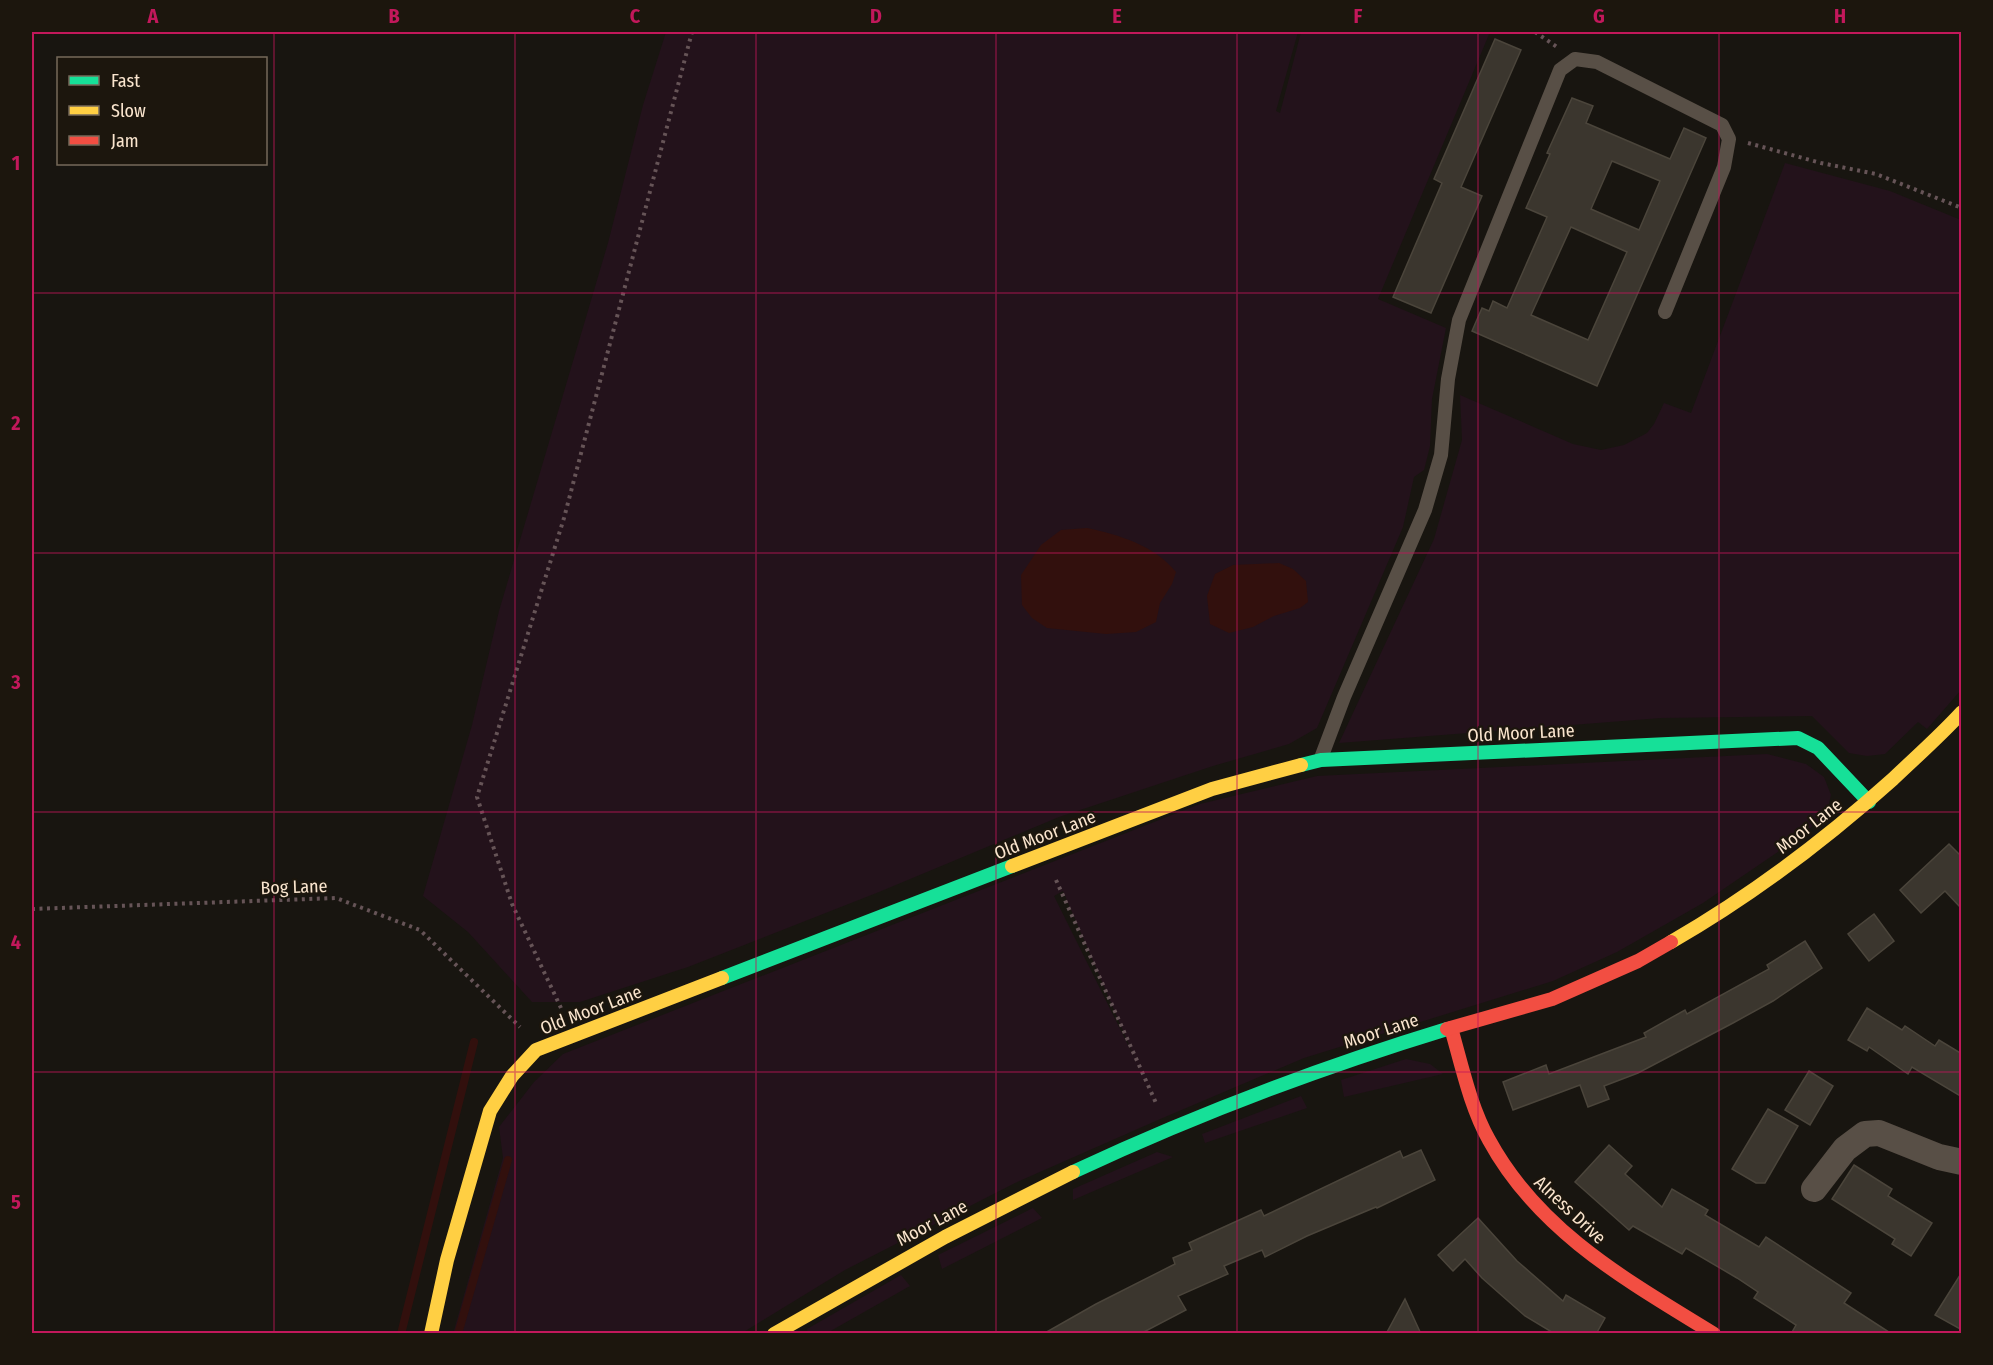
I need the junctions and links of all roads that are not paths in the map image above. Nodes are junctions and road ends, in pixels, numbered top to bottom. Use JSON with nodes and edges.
{"nodes":[{"id":1,"x":1665,"y":312,"type":"dead end"},
{"id":2,"x":1962,"y":712,"type":"edge"},
{"id":3,"x":1321,"y":760,"type":"junction"},
{"id":4,"x":1869,"y":802,"type":"junction"},
{"id":5,"x":1451,"y":1028,"type":"junction"},
{"id":6,"x":1962,"y":1162,"type":"edge"},
{"id":7,"x":1814,"y":1189,"type":"dead end"},
{"id":8,"x":431,"y":1334,"type":"edge"},
{"id":9,"x":774,"y":1334,"type":"edge"},
{"id":10,"x":1714,"y":1334,"type":"edge"}],
"edges":[{"from":1,"to":3,"type":"lane"},
{"from":2,"to":4,"type":"street","name":"Moor Lane"},
{"from":3,"to":4,"type":"street","name":"Old Moor Lane"},
{"from":3,"to":8,"type":"street","name":"Old Moor Lane"},
{"from":4,"to":5,"type":"street","name":"Moor Lane"},
{"from":5,"to":9,"type":"street","name":"Moor Lane"},
{"from":5,"to":10,"type":"street","name":"Alness Drive"},
{"from":6,"to":7,"type":"street"}]}
